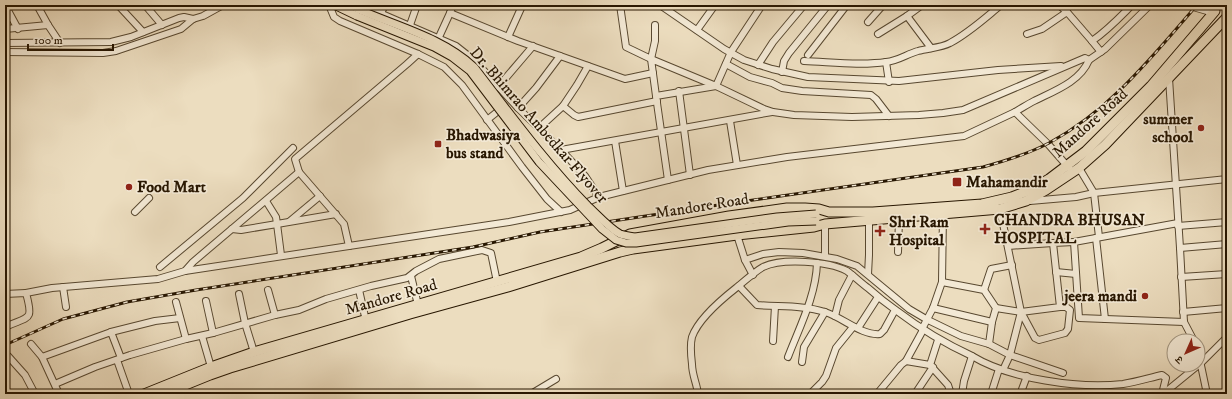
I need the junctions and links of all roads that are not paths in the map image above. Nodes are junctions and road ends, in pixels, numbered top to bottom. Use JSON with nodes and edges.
{"nodes":[{"id":1,"x":6,"y":5,"type":"edge"},
{"id":2,"x":38,"y":5,"type":"edge"},
{"id":3,"x":118,"y":5,"type":"edge"},
{"id":4,"x":145,"y":5,"type":"edge"},
{"id":5,"x":223,"y":5,"type":"edge"},
{"id":6,"x":329,"y":5,"type":"edge"},
{"id":7,"x":334,"y":5,"type":"edge"},
{"id":8,"x":350,"y":5,"type":"edge"},
{"id":9,"x":385,"y":5,"type":"edge"},
{"id":10,"x":417,"y":5,"type":"edge"},
{"id":11,"x":453,"y":5,"type":"edge"},
{"id":12,"x":519,"y":5,"type":"edge"},
{"id":13,"x":620,"y":5,"type":"edge"},
{"id":14,"x":660,"y":5,"type":"edge"},
{"id":15,"x":715,"y":5,"type":"edge"},
{"id":16,"x":762,"y":5,"type":"edge"},
{"id":17,"x":804,"y":5,"type":"edge"},
{"id":18,"x":828,"y":5,"type":"edge"},
{"id":19,"x":847,"y":5,"type":"edge"},
{"id":20,"x":883,"y":5,"type":"edge"},
{"id":21,"x":922,"y":5,"type":"edge"},
{"id":22,"x":1001,"y":5,"type":"edge"},
{"id":23,"x":1060,"y":5,"type":"edge"},
{"id":24,"x":1132,"y":5,"type":"edge"},
{"id":25,"x":1150,"y":5,"type":"edge"},
{"id":26,"x":1186,"y":5,"type":"edge"},
{"id":27,"x":359,"y":10,"type":"edge"},
{"id":28,"x":1216,"y":10,"type":"edge"},
{"id":29,"x":1067,"y":12,"type":"junction"},
{"id":30,"x":450,"y":13,"type":"junction"},
{"id":31,"x":381,"y":14,"type":"junction"},
{"id":32,"x":907,"y":16,"type":"junction"},
{"id":33,"x":1226,"y":17,"type":"edge"},
{"id":34,"x":193,"y":19,"type":"junction"},
{"id":35,"x":868,"y":22,"type":"dead end"},
{"id":36,"x":48,"y":25,"type":"junction"},
{"id":37,"x":162,"y":25,"type":"junction"},
{"id":38,"x":410,"y":25,"type":"junction"},
{"id":39,"x":654,"y":25,"type":"dead end"},
{"id":40,"x":5,"y":29,"type":"edge"},
{"id":41,"x":18,"y":29,"type":"junction"},
{"id":42,"x":697,"y":30,"type":"junction"},
{"id":43,"x":143,"y":32,"type":"junction"},
{"id":44,"x":878,"y":34,"type":"dead end"},
{"id":45,"x":1027,"y":34,"type":"dead end"},
{"id":46,"x":439,"y":37,"type":"junction"},
{"id":47,"x":508,"y":37,"type":"junction"},
{"id":48,"x":1092,"y":40,"type":"junction"},
{"id":49,"x":5,"y":43,"type":"edge"},
{"id":50,"x":60,"y":43,"type":"junction"},
{"id":51,"x":533,"y":46,"type":"junction"},
{"id":52,"x":931,"y":48,"type":"junction"},
{"id":53,"x":5,"y":52,"type":"edge"},
{"id":54,"x":731,"y":52,"type":"junction"},
{"id":55,"x":1101,"y":52,"type":"junction"},
{"id":56,"x":418,"y":54,"type":"junction"},
{"id":57,"x":560,"y":56,"type":"junction"},
{"id":58,"x":651,"y":59,"type":"junction"},
{"id":59,"x":1089,"y":60,"type":"junction"},
{"id":60,"x":886,"y":62,"type":"junction"},
{"id":61,"x":726,"y":64,"type":"junction"},
{"id":62,"x":758,"y":65,"type":"junction"},
{"id":63,"x":588,"y":66,"type":"junction"},
{"id":64,"x":1065,"y":66,"type":"junction"},
{"id":65,"x":782,"y":72,"type":"junction"},
{"id":66,"x":653,"y":73,"type":"junction"},
{"id":67,"x":1168,"y":78,"type":"junction"},
{"id":68,"x":889,"y":82,"type":"junction"},
{"id":69,"x":716,"y":86,"type":"junction"},
{"id":70,"x":498,"y":87,"type":"junction"},
{"id":71,"x":679,"y":91,"type":"junction"},
{"id":72,"x":656,"y":98,"type":"junction"},
{"id":73,"x":511,"y":100,"type":"junction"},
{"id":74,"x":563,"y":106,"type":"junction"},
{"id":75,"x":518,"y":108,"type":"junction"},
{"id":76,"x":773,"y":112,"type":"junction"},
{"id":77,"x":1015,"y":112,"type":"junction"},
{"id":78,"x":889,"y":116,"type":"junction"},
{"id":79,"x":487,"y":120,"type":"junction"},
{"id":80,"x":730,"y":121,"type":"junction"},
{"id":81,"x":539,"y":128,"type":"junction"},
{"id":82,"x":684,"y":128,"type":"junction"},
{"id":83,"x":661,"y":132,"type":"junction"},
{"id":84,"x":615,"y":141,"type":"junction"},
{"id":85,"x":293,"y":148,"type":"dead end"},
{"id":86,"x":561,"y":150,"type":"junction"},
{"id":87,"x":737,"y":165,"type":"junction"},
{"id":88,"x":1073,"y":169,"type":"junction"},
{"id":89,"x":299,"y":172,"type":"junction"},
{"id":90,"x":690,"y":175,"type":"junction"},
{"id":91,"x":1227,"y":179,"type":"edge"},
{"id":92,"x":668,"y":180,"type":"junction"},
{"id":93,"x":1176,"y":184,"type":"junction"},
{"id":94,"x":623,"y":191,"type":"junction"},
{"id":95,"x":1094,"y":193,"type":"junction"},
{"id":96,"x":320,"y":196,"type":"junction"},
{"id":97,"x":599,"y":197,"type":"junction"},
{"id":98,"x":149,"y":198,"type":"dead end"},
{"id":99,"x":266,"y":201,"type":"junction"},
{"id":100,"x":1026,"y":201,"type":"junction"},
{"id":101,"x":1000,"y":209,"type":"junction"},
{"id":102,"x":135,"y":212,"type":"dead end"},
{"id":103,"x":561,"y":212,"type":"junction"},
{"id":104,"x":828,"y":212,"type":"junction"},
{"id":105,"x":336,"y":214,"type":"junction"},
{"id":106,"x":943,"y":214,"type":"junction"},
{"id":107,"x":899,"y":218,"type":"junction"},
{"id":108,"x":820,"y":220,"type":"junction"},
{"id":109,"x":869,"y":220,"type":"junction"},
{"id":110,"x":290,"y":221,"type":"junction"},
{"id":111,"x":1227,"y":222,"type":"edge"},
{"id":112,"x":277,"y":224,"type":"junction"},
{"id":113,"x":1178,"y":225,"type":"junction"},
{"id":114,"x":232,"y":229,"type":"junction"},
{"id":115,"x":737,"y":234,"type":"junction"},
{"id":116,"x":1098,"y":238,"type":"junction"},
{"id":117,"x":1074,"y":242,"type":"junction"},
{"id":118,"x":1053,"y":243,"type":"junction"},
{"id":119,"x":1227,"y":244,"type":"edge"},
{"id":120,"x":350,"y":246,"type":"junction"},
{"id":121,"x":1008,"y":246,"type":"junction"},
{"id":122,"x":1180,"y":248,"type":"junction"},
{"id":123,"x":898,"y":252,"type":"dead end"},
{"id":124,"x":281,"y":256,"type":"junction"},
{"id":125,"x":825,"y":256,"type":"junction"},
{"id":126,"x":745,"y":260,"type":"junction"},
{"id":127,"x":817,"y":264,"type":"junction"},
{"id":128,"x":1012,"y":265,"type":"junction"},
{"id":129,"x":160,"y":267,"type":"dead end"},
{"id":130,"x":185,"y":271,"type":"junction"},
{"id":131,"x":1056,"y":272,"type":"junction"},
{"id":132,"x":868,"y":274,"type":"junction"},
{"id":133,"x":1076,"y":274,"type":"junction"},
{"id":134,"x":1227,"y":274,"type":"edge"},
{"id":135,"x":753,"y":275,"type":"junction"},
{"id":136,"x":852,"y":275,"type":"junction"},
{"id":137,"x":411,"y":276,"type":"junction"},
{"id":138,"x":1181,"y":277,"type":"junction"},
{"id":139,"x":498,"y":282,"type":"junction"},
{"id":140,"x":942,"y":282,"type":"junction"},
{"id":141,"x":739,"y":286,"type":"junction"},
{"id":142,"x":63,"y":287,"type":"junction"},
{"id":143,"x":268,"y":290,"type":"dead end"},
{"id":144,"x":359,"y":290,"type":"junction"},
{"id":145,"x":984,"y":290,"type":"junction"},
{"id":146,"x":26,"y":293,"type":"junction"},
{"id":147,"x":5,"y":294,"type":"edge"},
{"id":148,"x":239,"y":294,"type":"dead end"},
{"id":149,"x":878,"y":297,"type":"junction"},
{"id":150,"x":206,"y":301,"type":"dead end"},
{"id":151,"x":176,"y":302,"type":"dead end"},
{"id":152,"x":418,"y":305,"type":"junction"},
{"id":153,"x":775,"y":306,"type":"junction"},
{"id":154,"x":66,"y":307,"type":"dead end"},
{"id":155,"x":1060,"y":307,"type":"junction"},
{"id":156,"x":807,"y":308,"type":"junction"},
{"id":157,"x":933,"y":308,"type":"junction"},
{"id":158,"x":996,"y":308,"type":"junction"},
{"id":159,"x":1227,"y":308,"type":"edge"},
{"id":160,"x":895,"y":310,"type":"junction"},
{"id":161,"x":825,"y":312,"type":"junction"},
{"id":162,"x":1021,"y":312,"type":"junction"},
{"id":163,"x":1183,"y":312,"type":"junction"},
{"id":164,"x":275,"y":314,"type":"junction"},
{"id":165,"x":835,"y":316,"type":"junction"},
{"id":166,"x":180,"y":318,"type":"junction"},
{"id":167,"x":926,"y":319,"type":"junction"},
{"id":168,"x":1105,"y":319,"type":"junction"},
{"id":169,"x":366,"y":321,"type":"junction"},
{"id":170,"x":992,"y":322,"type":"junction"},
{"id":171,"x":1184,"y":322,"type":"junction"},
{"id":172,"x":245,"y":323,"type":"junction"},
{"id":173,"x":5,"y":327,"type":"edge"},
{"id":174,"x":856,"y":327,"type":"junction"},
{"id":175,"x":923,"y":330,"type":"junction"},
{"id":176,"x":111,"y":332,"type":"junction"},
{"id":177,"x":212,"y":333,"type":"junction"},
{"id":178,"x":1190,"y":333,"type":"edge"},
{"id":179,"x":202,"y":336,"type":"junction"},
{"id":180,"x":1227,"y":337,"type":"edge"},
{"id":181,"x":186,"y":338,"type":"junction"},
{"id":182,"x":938,"y":340,"type":"junction"},
{"id":183,"x":773,"y":341,"type":"dead end"},
{"id":184,"x":31,"y":344,"type":"dead end"},
{"id":185,"x":989,"y":344,"type":"junction"},
{"id":186,"x":254,"y":352,"type":"junction"},
{"id":187,"x":1010,"y":355,"type":"junction"},
{"id":188,"x":8,"y":356,"type":"dead end"},
{"id":189,"x":972,"y":356,"type":"junction"},
{"id":190,"x":42,"y":357,"type":"junction"},
{"id":191,"x":788,"y":357,"type":"dead end"},
{"id":192,"x":1206,"y":358,"type":"edge"},
{"id":193,"x":119,"y":359,"type":"junction"},
{"id":194,"x":906,"y":361,"type":"junction"},
{"id":195,"x":802,"y":362,"type":"dead end"},
{"id":196,"x":932,"y":366,"type":"junction"},
{"id":197,"x":210,"y":367,"type":"junction"},
{"id":198,"x":1001,"y":369,"type":"junction"},
{"id":199,"x":1063,"y":373,"type":"dead end"},
{"id":200,"x":1189,"y":373,"type":"edge"},
{"id":201,"x":1203,"y":373,"type":"edge"},
{"id":202,"x":1026,"y":376,"type":"junction"},
{"id":203,"x":556,"y":379,"type":"dead end"},
{"id":204,"x":55,"y":384,"type":"junction"},
{"id":205,"x":1022,"y":393,"type":"edge"},
{"id":206,"x":1227,"y":393,"type":"edge"},
{"id":207,"x":35,"y":394,"type":"edge"},
{"id":208,"x":59,"y":394,"type":"edge"},
{"id":209,"x":129,"y":394,"type":"edge"},
{"id":210,"x":144,"y":394,"type":"edge"},
{"id":211,"x":162,"y":394,"type":"edge"},
{"id":212,"x":531,"y":394,"type":"edge"},
{"id":213,"x":698,"y":394,"type":"edge"},
{"id":214,"x":810,"y":394,"type":"edge"},
{"id":215,"x":877,"y":394,"type":"edge"},
{"id":216,"x":915,"y":394,"type":"edge"},
{"id":217,"x":951,"y":394,"type":"edge"},
{"id":218,"x":962,"y":394,"type":"edge"},
{"id":219,"x":991,"y":394,"type":"edge"},
{"id":220,"x":1163,"y":394,"type":"edge"},
{"id":221,"x":1206,"y":394,"type":"edge"},
{"id":222,"x":1216,"y":394,"type":"edge"}],
"edges":[{"from":1,"to":41,"type":"street"},
{"from":2,"to":36,"type":"street"},
{"from":3,"to":43,"type":"street"},
{"from":4,"to":37,"type":"street"},
{"from":5,"to":34,"type":"street"},
{"from":6,"to":56,"type":"street"},
{"from":7,"to":27,"type":"main road","name":"Dr. Bhimrao Ambedkar Flyover"},
{"from":8,"to":27,"type":"main road","name":"Dr. Bhimrao Ambedkar Flyover"},
{"from":9,"to":31,"type":"street"},
{"from":10,"to":38,"type":"street"},
{"from":11,"to":30,"type":"street"},
{"from":12,"to":47,"type":"street"},
{"from":13,"to":58,"type":"street"},
{"from":14,"to":42,"type":"street"},
{"from":15,"to":42,"type":"street"},
{"from":16,"to":54,"type":"street"},
{"from":17,"to":62,"type":"street"},
{"from":18,"to":65,"type":"street"},
{"from":19,"to":60,"type":"street"},
{"from":20,"to":35,"type":"street"},
{"from":21,"to":32,"type":"street"},
{"from":22,"to":52,"type":"street"},
{"from":23,"to":29,"type":"street"},
{"from":24,"to":48,"type":"street"},
{"from":25,"to":55,"type":"street"},
{"from":26,"to":28,"type":"street"},
{"from":27,"to":31,"type":"street"},
{"from":27,"to":108,"type":"main road","name":"Dr. Bhimrao Ambedkar Flyover","bridge":true},
{"from":28,"to":33,"type":"highway","name":"Mandore Road"},
{"from":28,"to":88,"type":"highway","name":"Mandore Road"},
{"from":29,"to":45,"type":"street"},
{"from":29,"to":48,"type":"street"},
{"from":30,"to":46,"type":"street"},
{"from":30,"to":47,"type":"street"},
{"from":31,"to":38,"type":"street"},
{"from":32,"to":44,"type":"street"},
{"from":32,"to":52,"type":"street"},
{"from":33,"to":67,"type":"highway","name":"Mandore Road"},
{"from":34,"to":37,"type":"street"},
{"from":34,"to":53,"type":"street"},
{"from":36,"to":41,"type":"street"},
{"from":36,"to":50,"type":"street"},
{"from":37,"to":43,"type":"street"},
{"from":38,"to":46,"type":"street"},
{"from":39,"to":58,"type":"street"},
{"from":40,"to":41,"type":"street"},
{"from":42,"to":54,"type":"street"},
{"from":43,"to":50,"type":"street"},
{"from":46,"to":70,"type":"street"},
{"from":47,"to":51,"type":"street"},
{"from":48,"to":55,"type":"street"},
{"from":49,"to":50,"type":"street"},
{"from":51,"to":57,"type":"street"},
{"from":51,"to":70,"type":"street"},
{"from":52,"to":60,"type":"street"},
{"from":54,"to":61,"type":"street"},
{"from":54,"to":62,"type":"street"},
{"from":55,"to":59,"type":"street"},
{"from":56,"to":79,"type":"street"},
{"from":56,"to":89,"type":"street"},
{"from":57,"to":63,"type":"street"},
{"from":57,"to":75,"type":"street"},
{"from":58,"to":66,"type":"street"},
{"from":58,"to":69,"type":"street"},
{"from":59,"to":64,"type":"street"},
{"from":59,"to":77,"type":"street"},
{"from":60,"to":68,"type":"street"},
{"from":61,"to":69,"type":"street"},
{"from":61,"to":78,"type":"street"},
{"from":62,"to":65,"type":"street"},
{"from":63,"to":66,"type":"street"},
{"from":63,"to":74,"type":"street"},
{"from":64,"to":68,"type":"street"},
{"from":64,"to":78,"type":"street"},
{"from":65,"to":68,"type":"street"},
{"from":66,"to":72,"type":"street"},
{"from":67,"to":88,"type":"highway","name":"Mandore Road"},
{"from":67,"to":93,"type":"street"},
{"from":69,"to":71,"type":"street"},
{"from":69,"to":76,"type":"street"},
{"from":70,"to":73,"type":"street"},
{"from":71,"to":72,"type":"street"},
{"from":71,"to":82,"type":"street"},
{"from":72,"to":74,"type":"street"},
{"from":72,"to":83,"type":"street"},
{"from":73,"to":75,"type":"street"},
{"from":73,"to":79,"type":"street"},
{"from":74,"to":81,"type":"street"},
{"from":75,"to":81,"type":"street"},
{"from":76,"to":78,"type":"street"},
{"from":76,"to":80,"type":"street"},
{"from":77,"to":87,"type":"street"},
{"from":77,"to":88,"type":"street"},
{"from":79,"to":103,"type":"street"},
{"from":80,"to":82,"type":"street"},
{"from":80,"to":87,"type":"street"},
{"from":81,"to":86,"type":"street"},
{"from":82,"to":83,"type":"street"},
{"from":82,"to":90,"type":"street"},
{"from":83,"to":84,"type":"street"},
{"from":83,"to":92,"type":"street"},
{"from":84,"to":86,"type":"street"},
{"from":84,"to":94,"type":"street"},
{"from":85,"to":129,"type":"street"},
{"from":86,"to":97,"type":"street"},
{"from":87,"to":90,"type":"street"},
{"from":88,"to":95,"type":"street"},
{"from":88,"to":100,"type":"highway","name":"Mandore Road"},
{"from":88,"to":104,"type":"highway","name":"Mandore Road"},
{"from":89,"to":96,"type":"street"},
{"from":89,"to":99,"type":"street"},
{"from":90,"to":92,"type":"street"},
{"from":91,"to":93,"type":"street"},
{"from":92,"to":94,"type":"street"},
{"from":93,"to":95,"type":"street"},
{"from":93,"to":113,"type":"street"},
{"from":94,"to":97,"type":"street"},
{"from":95,"to":100,"type":"street"},
{"from":95,"to":116,"type":"street"},
{"from":96,"to":105,"type":"street"},
{"from":96,"to":110,"type":"street"},
{"from":97,"to":103,"type":"street"},
{"from":98,"to":102,"type":"street"},
{"from":99,"to":112,"type":"street"},
{"from":99,"to":114,"type":"street"},
{"from":100,"to":101,"type":"highway","name":"Mandore Road"},
{"from":101,"to":106,"type":"highway","name":"Mandore Road"},
{"from":101,"to":121,"type":"street"},
{"from":103,"to":120,"type":"street"},
{"from":104,"to":108,"type":"main road","name":"Dr. Bhimrao Ambedkar Flyover"},
{"from":104,"to":139,"type":"highway","name":"Mandore Road"},
{"from":105,"to":110,"type":"street"},
{"from":105,"to":120,"type":"street"},
{"from":106,"to":107,"type":"highway","name":"Mandore Road"},
{"from":106,"to":140,"type":"street"},
{"from":107,"to":109,"type":"highway","name":"Mandore Road"},
{"from":107,"to":123,"type":"street"},
{"from":108,"to":109,"type":"highway","name":"Mandore Road"},
{"from":108,"to":115,"type":"highway","name":"Mandore Road"},
{"from":108,"to":125,"type":"street"},
{"from":109,"to":132,"type":"street"},
{"from":110,"to":112,"type":"street"},
{"from":111,"to":113,"type":"street"},
{"from":112,"to":114,"type":"street"},
{"from":112,"to":124,"type":"street"},
{"from":113,"to":116,"type":"street"},
{"from":113,"to":122,"type":"street"},
{"from":114,"to":130,"type":"street"},
{"from":115,"to":126,"type":"street"},
{"from":115,"to":211,"type":"highway","name":"Mandore Road"},
{"from":116,"to":117,"type":"street"},
{"from":116,"to":168,"type":"street"},
{"from":117,"to":118,"type":"street"},
{"from":117,"to":133,"type":"street"},
{"from":118,"to":121,"type":"street"},
{"from":118,"to":131,"type":"street"},
{"from":119,"to":122,"type":"street"},
{"from":120,"to":124,"type":"street"},
{"from":121,"to":128,"type":"street"},
{"from":122,"to":138,"type":"street"},
{"from":124,"to":130,"type":"street"},
{"from":125,"to":126,"type":"street"},
{"from":125,"to":132,"type":"street"},
{"from":126,"to":135,"type":"street"},
{"from":127,"to":135,"type":"street"},
{"from":127,"to":136,"type":"street"},
{"from":127,"to":156,"type":"street"},
{"from":128,"to":145,"type":"street"},
{"from":128,"to":162,"type":"street"},
{"from":130,"to":142,"type":"street"},
{"from":131,"to":133,"type":"street"},
{"from":131,"to":155,"type":"street"},
{"from":132,"to":167,"type":"street"},
{"from":133,"to":168,"type":"street"},
{"from":134,"to":138,"type":"street"},
{"from":135,"to":141,"type":"street"},
{"from":136,"to":149,"type":"street"},
{"from":136,"to":165,"type":"street"},
{"from":137,"to":139,"type":"street"},
{"from":137,"to":144,"type":"street"},
{"from":137,"to":152,"type":"street"},
{"from":138,"to":163,"type":"street"},
{"from":139,"to":152,"type":"highway","name":"Mandore Road"},
{"from":140,"to":145,"type":"street"},
{"from":140,"to":157,"type":"street"},
{"from":141,"to":153,"type":"street"},
{"from":141,"to":213,"type":"street"},
{"from":142,"to":146,"type":"street"},
{"from":142,"to":154,"type":"street"},
{"from":143,"to":164,"type":"street"},
{"from":144,"to":164,"type":"street"},
{"from":144,"to":169,"type":"street"},
{"from":145,"to":158,"type":"street"},
{"from":146,"to":147,"type":"street"},
{"from":146,"to":173,"type":"street"},
{"from":148,"to":172,"type":"street"},
{"from":149,"to":160,"type":"street"},
{"from":149,"to":174,"type":"street"},
{"from":150,"to":177,"type":"street"},
{"from":151,"to":166,"type":"street"},
{"from":152,"to":169,"type":"highway","name":"Mandore Road"},
{"from":153,"to":156,"type":"street"},
{"from":153,"to":183,"type":"street"},
{"from":155,"to":162,"type":"street"},
{"from":155,"to":162,"type":"street"},
{"from":156,"to":161,"type":"street"},
{"from":156,"to":191,"type":"street"},
{"from":157,"to":167,"type":"street"},
{"from":157,"to":170,"type":"street"},
{"from":158,"to":162,"type":"street"},
{"from":158,"to":170,"type":"street"},
{"from":159,"to":163,"type":"street"},
{"from":160,"to":174,"type":"street"},
{"from":160,"to":175,"type":"street"},
{"from":161,"to":165,"type":"street"},
{"from":161,"to":195,"type":"street"},
{"from":162,"to":187,"type":"street"},
{"from":163,"to":171,"type":"street"},
{"from":164,"to":172,"type":"street"},
{"from":165,"to":174,"type":"street"},
{"from":166,"to":176,"type":"street"},
{"from":166,"to":181,"type":"street"},
{"from":167,"to":175,"type":"street"},
{"from":167,"to":185,"type":"street"},
{"from":168,"to":171,"type":"street"},
{"from":169,"to":186,"type":"highway","name":"Mandore Road"},
{"from":170,"to":185,"type":"street"},
{"from":171,"to":178,"type":"street"},
{"from":172,"to":177,"type":"street"},
{"from":172,"to":186,"type":"street"},
{"from":174,"to":214,"type":"street"},
{"from":175,"to":182,"type":"street"},
{"from":175,"to":194,"type":"street"},
{"from":176,"to":190,"type":"street"},
{"from":176,"to":193,"type":"street"},
{"from":177,"to":179,"type":"street"},
{"from":179,"to":181,"type":"street"},
{"from":179,"to":197,"type":"street"},
{"from":180,"to":192,"type":"street"},
{"from":181,"to":193,"type":"street"},
{"from":182,"to":189,"type":"street"},
{"from":182,"to":196,"type":"street"},
{"from":184,"to":190,"type":"street"},
{"from":185,"to":187,"type":"street"},
{"from":186,"to":197,"type":"highway","name":"Mandore Road"},
{"from":187,"to":198,"type":"street"},
{"from":187,"to":199,"type":"street"},
{"from":188,"to":207,"type":"street"},
{"from":189,"to":198,"type":"street"},
{"from":189,"to":218,"type":"street"},
{"from":190,"to":204,"type":"street"},
{"from":193,"to":204,"type":"street"},
{"from":193,"to":209,"type":"street"},
{"from":194,"to":196,"type":"street"},
{"from":194,"to":215,"type":"street"},
{"from":196,"to":216,"type":"street"},
{"from":196,"to":217,"type":"street"},
{"from":197,"to":210,"type":"highway","name":"Mandore Road"},
{"from":198,"to":202,"type":"street"},
{"from":198,"to":219,"type":"street"},
{"from":200,"to":220,"type":"street"},
{"from":201,"to":221,"type":"street"},
{"from":202,"to":205,"type":"street"},
{"from":202,"to":220,"type":"street"},
{"from":203,"to":212,"type":"street"},
{"from":204,"to":208,"type":"street"},
{"from":206,"to":222,"type":"street"}]}
